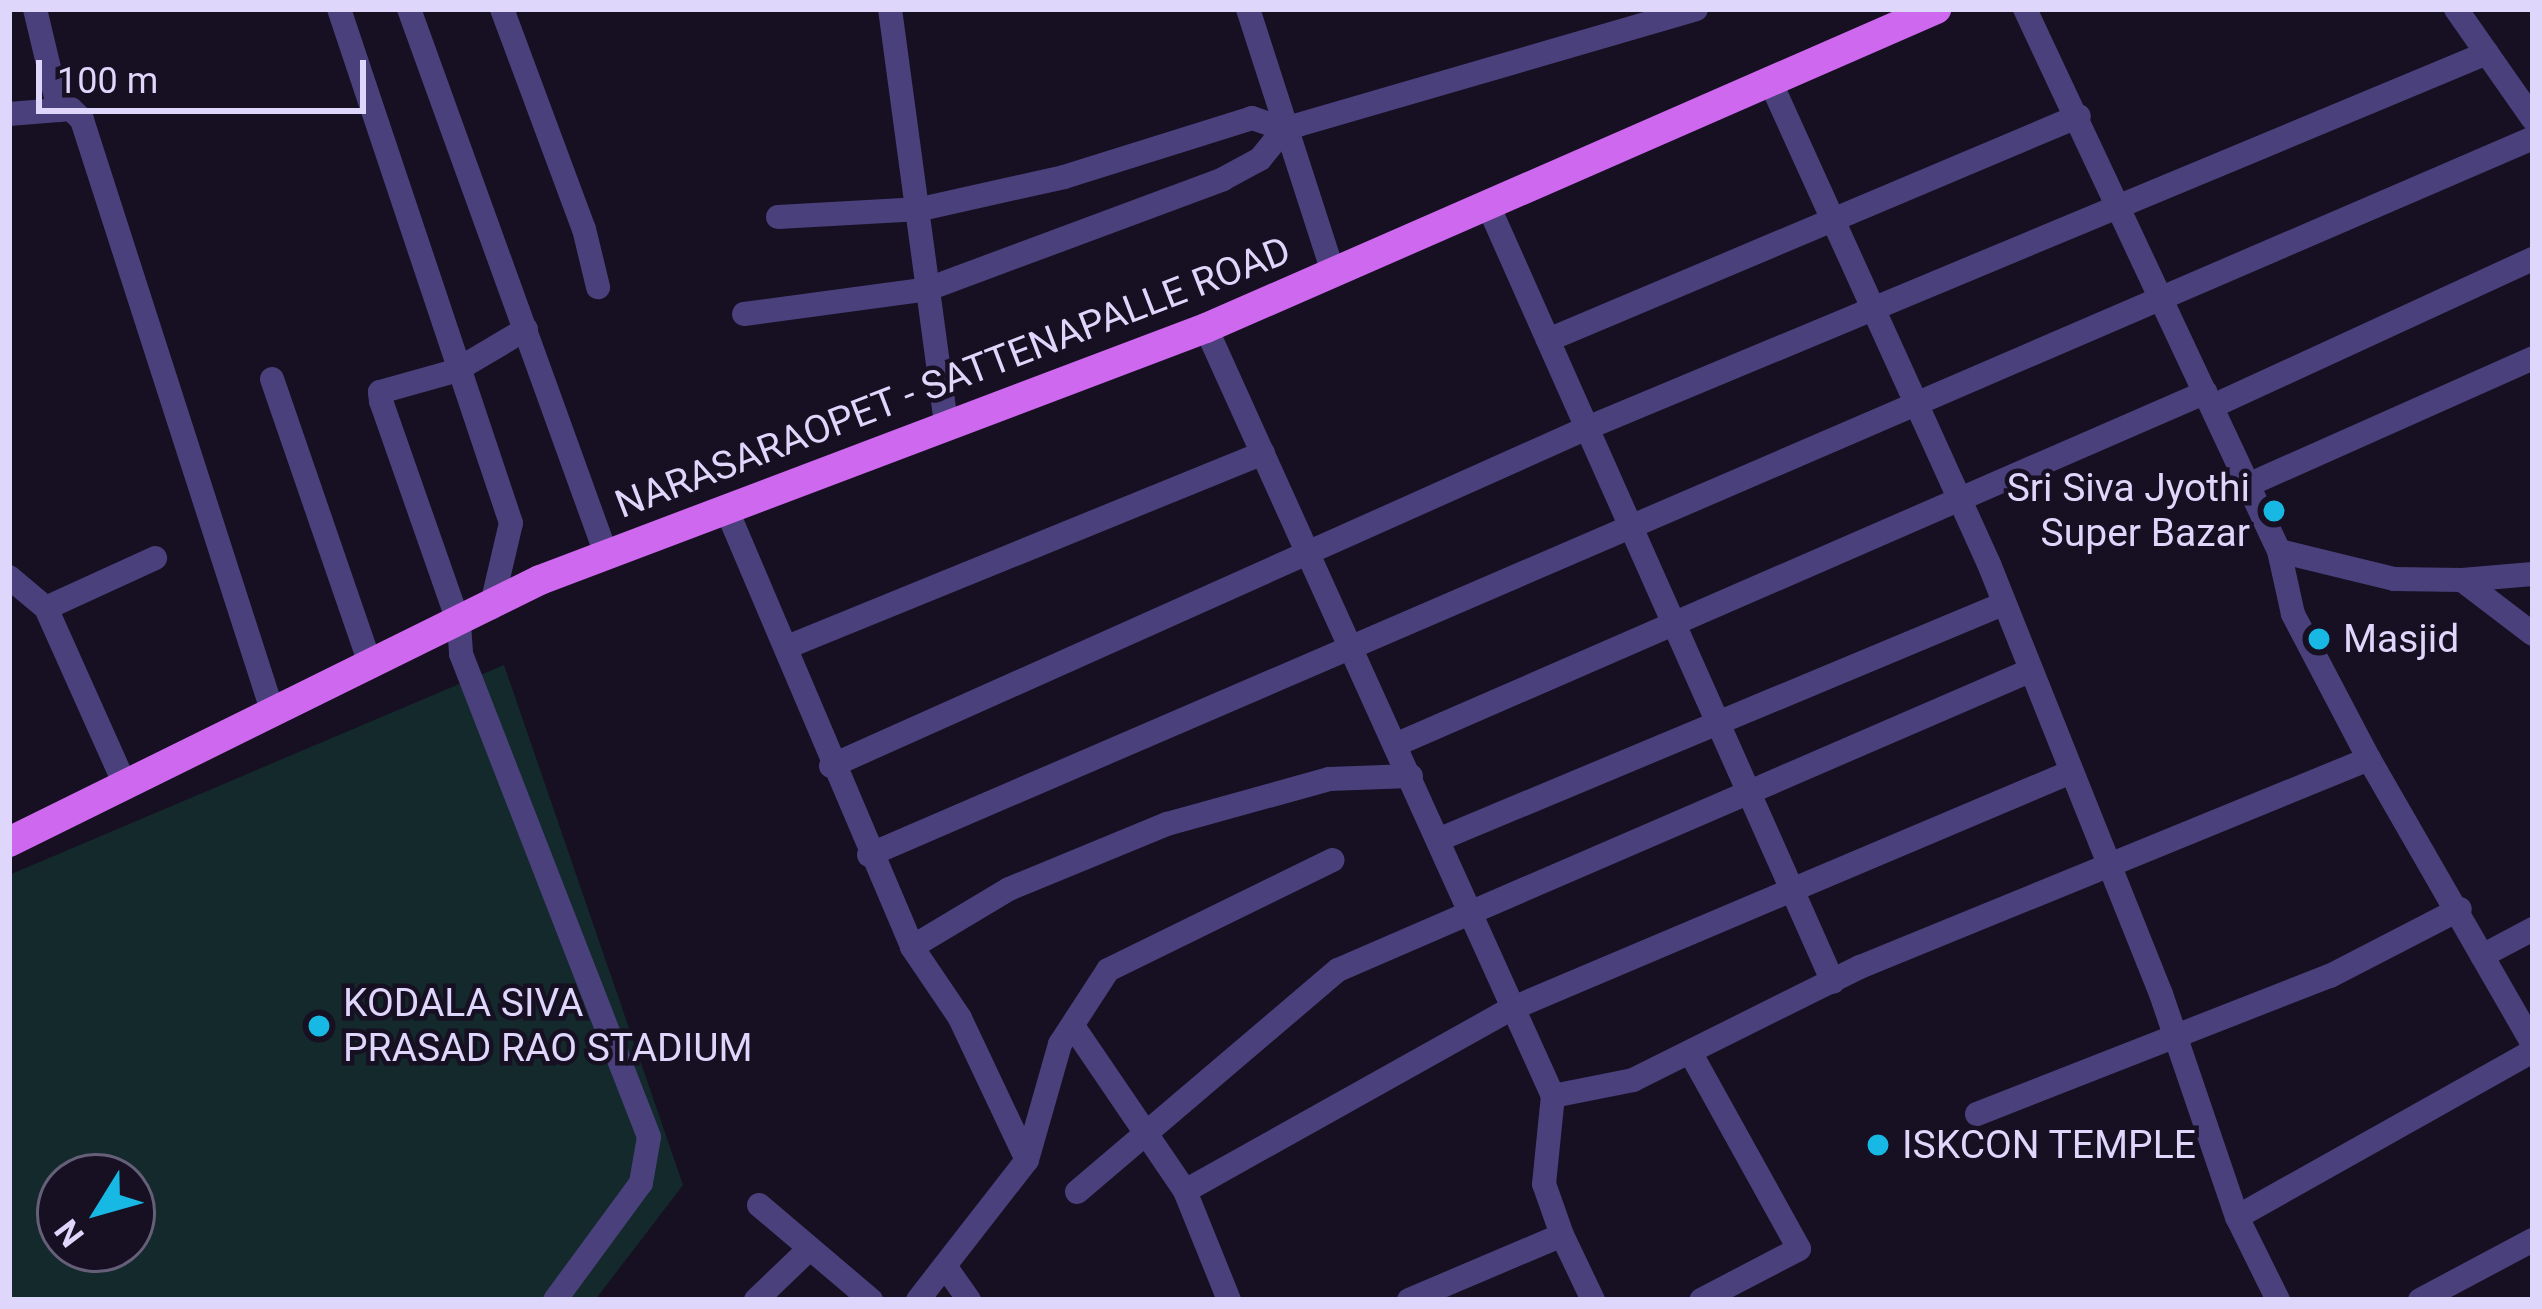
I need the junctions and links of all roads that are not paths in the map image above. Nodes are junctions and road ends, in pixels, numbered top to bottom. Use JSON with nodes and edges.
{"nodes":[{"id":1,"x":35,"y":9,"type":"edge"},
{"id":2,"x":339,"y":9,"type":"edge"},
{"id":3,"x":409,"y":9,"type":"edge"},
{"id":4,"x":502,"y":9,"type":"edge"},
{"id":5,"x":890,"y":9,"type":"edge"},
{"id":6,"x":1248,"y":9,"type":"edge"},
{"id":7,"x":1696,"y":9,"type":"edge"},
{"id":8,"x":1936,"y":9,"type":"edge"},
{"id":9,"x":2025,"y":9,"type":"edge"},
{"id":10,"x":2456,"y":9,"type":"edge"},
{"id":11,"x":2487,"y":53,"type":"junction"},
{"id":12,"x":1770,"y":82,"type":"junction"},
{"id":13,"x":59,"y":110,"type":"junction"},
{"id":14,"x":9,"y":114,"type":"edge"},
{"id":15,"x":2078,"y":116,"type":"junction"},
{"id":16,"x":2533,"y":118,"type":"edge"},
{"id":17,"x":1284,"y":129,"type":"junction"},
{"id":18,"x":2533,"y":138,"type":"edge"},
{"id":19,"x":1488,"y":205,"type":"junction"},
{"id":20,"x":921,"y":208,"type":"junction"},
{"id":21,"x":2122,"y":208,"type":"junction"},
{"id":22,"x":778,"y":218,"type":"dead end"},
{"id":23,"x":1832,"y":219,"type":"junction"},
{"id":24,"x":2533,"y":259,"type":"edge"},
{"id":25,"x":1333,"y":272,"type":"junction"},
{"id":26,"x":598,"y":287,"type":"dead end"},
{"id":27,"x":928,"y":289,"type":"junction"},
{"id":28,"x":2165,"y":302,"type":"junction"},
{"id":29,"x":744,"y":314,"type":"dead end"},
{"id":30,"x":1876,"y":314,"type":"junction"},
{"id":31,"x":1206,"y":328,"type":"junction"},
{"id":32,"x":526,"y":329,"type":"junction"},
{"id":33,"x":1548,"y":340,"type":"junction"},
{"id":34,"x":2533,"y":358,"type":"edge"},
{"id":35,"x":455,"y":371,"type":"junction"},
{"id":36,"x":272,"y":379,"type":"dead end"},
{"id":37,"x":2209,"y":399,"type":"junction"},
{"id":38,"x":1915,"y":403,"type":"junction"},
{"id":39,"x":946,"y":425,"type":"junction"},
{"id":40,"x":1587,"y":428,"type":"junction"},
{"id":41,"x":1263,"y":453,"type":"junction"},
{"id":42,"x":2248,"y":485,"type":"junction"},
{"id":43,"x":1959,"y":496,"type":"junction"},
{"id":44,"x":726,"y":508,"type":"junction"},
{"id":45,"x":1631,"y":527,"type":"junction"},
{"id":46,"x":2279,"y":551,"type":"junction"},
{"id":47,"x":606,"y":554,"type":"junction"},
{"id":48,"x":1308,"y":557,"type":"junction"},
{"id":49,"x":155,"y":559,"type":"dead end"},
{"id":50,"x":2533,"y":574,"type":"edge"},
{"id":51,"x":9,"y":577,"type":"edge"},
{"id":52,"x":2462,"y":580,"type":"junction"},
{"id":53,"x":2003,"y":604,"type":"junction"},
{"id":54,"x":46,"y":608,"type":"junction"},
{"id":55,"x":491,"y":608,"type":"junction"},
{"id":56,"x":459,"y":624,"type":"junction"},
{"id":57,"x":1675,"y":625,"type":"junction"},
{"id":58,"x":2533,"y":634,"type":"edge"},
{"id":59,"x":787,"y":646,"type":"junction"},
{"id":60,"x":1351,"y":651,"type":"junction"},
{"id":61,"x":371,"y":666,"type":"junction"},
{"id":62,"x":2027,"y":672,"type":"junction"},
{"id":63,"x":273,"y":713,"type":"junction"},
{"id":64,"x":1719,"y":724,"type":"junction"},
{"id":65,"x":1395,"y":745,"type":"junction"},
{"id":66,"x":2369,"y":759,"type":"junction"},
{"id":67,"x":831,"y":766,"type":"junction"},
{"id":68,"x":2071,"y":772,"type":"junction"},
{"id":69,"x":1411,"y":776,"type":"junction"},
{"id":70,"x":125,"y":785,"type":"junction"},
{"id":71,"x":1750,"y":794,"type":"junction"},
{"id":72,"x":1440,"y":839,"type":"junction"},
{"id":73,"x":9,"y":842,"type":"edge"},
{"id":74,"x":869,"y":855,"type":"junction"},
{"id":75,"x":1333,"y":860,"type":"dead end"},
{"id":76,"x":2109,"y":865,"type":"junction"},
{"id":77,"x":1793,"y":892,"type":"junction"},
{"id":78,"x":2460,"y":909,"type":"junction"},
{"id":79,"x":1472,"y":911,"type":"junction"},
{"id":80,"x":2533,"y":928,"type":"edge"},
{"id":81,"x":912,"y":947,"type":"junction"},
{"id":82,"x":2482,"y":956,"type":"junction"},
{"id":83,"x":1833,"y":982,"type":"junction"},
{"id":84,"x":1513,"y":1008,"type":"junction"},
{"id":85,"x":1075,"y":1029,"type":"junction"},
{"id":86,"x":2176,"y":1040,"type":"junction"},
{"id":87,"x":2533,"y":1048,"type":"edge"},
{"id":88,"x":1690,"y":1052,"type":"junction"},
{"id":89,"x":1553,"y":1096,"type":"junction"},
{"id":90,"x":1977,"y":1114,"type":"dead end"},
{"id":91,"x":1149,"y":1133,"type":"junction"},
{"id":92,"x":1027,"y":1160,"type":"junction"},
{"id":93,"x":1185,"y":1191,"type":"junction"},
{"id":94,"x":1077,"y":1192,"type":"dead end"},
{"id":95,"x":759,"y":1205,"type":"dead end"},
{"id":96,"x":2237,"y":1217,"type":"junction"},
{"id":97,"x":1562,"y":1235,"type":"junction"},
{"id":98,"x":2533,"y":1240,"type":"edge"},
{"id":99,"x":806,"y":1252,"type":"junction"},
{"id":100,"x":945,"y":1266,"type":"junction"},
{"id":101,"x":554,"y":1300,"type":"edge"},
{"id":102,"x":756,"y":1300,"type":"edge"},
{"id":103,"x":872,"y":1300,"type":"edge"},
{"id":104,"x":918,"y":1300,"type":"edge"},
{"id":105,"x":969,"y":1300,"type":"edge"},
{"id":106,"x":1228,"y":1300,"type":"edge"},
{"id":107,"x":1409,"y":1300,"type":"edge"},
{"id":108,"x":1593,"y":1300,"type":"edge"},
{"id":109,"x":1701,"y":1300,"type":"edge"},
{"id":110,"x":2278,"y":1300,"type":"edge"},
{"id":111,"x":2420,"y":1300,"type":"edge"}],
"edges":[{"from":1,"to":13,"type":"street"},
{"from":2,"to":35,"type":"street"},
{"from":3,"to":32,"type":"street"},
{"from":4,"to":26,"type":"street"},
{"from":5,"to":20,"type":"street"},
{"from":6,"to":17,"type":"street"},
{"from":7,"to":17,"type":"street"},
{"from":8,"to":12,"type":"main road","name":"NARASARAOPET - SATTENAPALLE ROAD"},
{"from":9,"to":15,"type":"street"},
{"from":10,"to":11,"type":"street"},
{"from":11,"to":16,"type":"street"},
{"from":11,"to":21,"type":"street"},
{"from":12,"to":19,"type":"main road","name":"NARASARAOPET - SATTENAPALLE ROAD"},
{"from":12,"to":23,"type":"street"},
{"from":13,"to":14,"type":"street"},
{"from":13,"to":63,"type":"street"},
{"from":15,"to":21,"type":"street"},
{"from":15,"to":23,"type":"street"},
{"from":17,"to":20,"type":"street"},
{"from":17,"to":25,"type":"street"},
{"from":17,"to":27,"type":"street"},
{"from":18,"to":28,"type":"street"},
{"from":19,"to":25,"type":"main road","name":"NARASARAOPET - SATTENAPALLE ROAD"},
{"from":19,"to":33,"type":"street"},
{"from":20,"to":22,"type":"street"},
{"from":20,"to":27,"type":"street"},
{"from":21,"to":28,"type":"street"},
{"from":21,"to":30,"type":"street"},
{"from":23,"to":30,"type":"street"},
{"from":23,"to":33,"type":"street"},
{"from":24,"to":37,"type":"street"},
{"from":25,"to":31,"type":"main road","name":"NARASARAOPET - SATTENAPALLE ROAD"},
{"from":27,"to":29,"type":"street"},
{"from":27,"to":39,"type":"street"},
{"from":28,"to":37,"type":"street"},
{"from":28,"to":38,"type":"street"},
{"from":30,"to":38,"type":"street"},
{"from":30,"to":40,"type":"street"},
{"from":31,"to":39,"type":"main road","name":"NARASARAOPET - SATTENAPALLE ROAD"},
{"from":31,"to":41,"type":"street"},
{"from":32,"to":35,"type":"street"},
{"from":32,"to":47,"type":"street"},
{"from":33,"to":40,"type":"street"},
{"from":34,"to":42,"type":"street"},
{"from":35,"to":55,"type":"street"},
{"from":35,"to":56,"type":"street"},
{"from":36,"to":61,"type":"street"},
{"from":37,"to":42,"type":"street"},
{"from":37,"to":43,"type":"street"},
{"from":38,"to":43,"type":"street"},
{"from":38,"to":45,"type":"street"},
{"from":39,"to":44,"type":"main road","name":"NARASARAOPET - SATTENAPALLE ROAD"},
{"from":40,"to":45,"type":"street"},
{"from":40,"to":48,"type":"street"},
{"from":41,"to":48,"type":"street"},
{"from":41,"to":59,"type":"street"},
{"from":42,"to":46,"type":"street"},
{"from":43,"to":53,"type":"street"},
{"from":43,"to":57,"type":"street"},
{"from":44,"to":47,"type":"main road","name":"NARASARAOPET - SATTENAPALLE ROAD"},
{"from":44,"to":59,"type":"street"},
{"from":45,"to":57,"type":"street"},
{"from":45,"to":60,"type":"street"},
{"from":46,"to":52,"type":"street"},
{"from":46,"to":66,"type":"street"},
{"from":47,"to":55,"type":"main road","name":"NARASARAOPET - SATTENAPALLE ROAD"},
{"from":48,"to":60,"type":"street"},
{"from":48,"to":67,"type":"street"},
{"from":49,"to":54,"type":"street"},
{"from":50,"to":52,"type":"street"},
{"from":51,"to":54,"type":"street"},
{"from":52,"to":58,"type":"street"},
{"from":53,"to":62,"type":"street"},
{"from":53,"to":64,"type":"street"},
{"from":54,"to":70,"type":"street"},
{"from":55,"to":56,"type":"main road","name":"NARASARAOPET - SATTENAPALLE ROAD"},
{"from":56,"to":61,"type":"main road","name":"NARASARAOPET - SATTENAPALLE ROAD"},
{"from":56,"to":101,"type":"street"},
{"from":57,"to":64,"type":"street"},
{"from":57,"to":65,"type":"street"},
{"from":59,"to":67,"type":"street"},
{"from":60,"to":65,"type":"street"},
{"from":60,"to":74,"type":"street"},
{"from":61,"to":63,"type":"main road","name":"NARASARAOPET - SATTENAPALLE ROAD"},
{"from":62,"to":68,"type":"street"},
{"from":62,"to":71,"type":"street"},
{"from":63,"to":70,"type":"main road","name":"NARASARAOPET - SATTENAPALLE ROAD"},
{"from":64,"to":71,"type":"street"},
{"from":64,"to":72,"type":"street"},
{"from":65,"to":69,"type":"street"},
{"from":66,"to":76,"type":"street"},
{"from":66,"to":78,"type":"street"},
{"from":67,"to":74,"type":"street"},
{"from":68,"to":76,"type":"street"},
{"from":68,"to":77,"type":"street"},
{"from":69,"to":72,"type":"street"},
{"from":69,"to":81,"type":"street"},
{"from":70,"to":73,"type":"main road","name":"NARASARAOPET - SATTENAPALLE ROAD"},
{"from":71,"to":77,"type":"street"},
{"from":71,"to":79,"type":"street"},
{"from":72,"to":79,"type":"street"},
{"from":74,"to":81,"type":"street"},
{"from":75,"to":85,"type":"street"},
{"from":76,"to":83,"type":"street"},
{"from":76,"to":86,"type":"street"},
{"from":77,"to":83,"type":"street"},
{"from":77,"to":84,"type":"street"},
{"from":78,"to":82,"type":"street"},
{"from":78,"to":86,"type":"street"},
{"from":79,"to":84,"type":"street"},
{"from":79,"to":91,"type":"street"},
{"from":80,"to":82,"type":"street"},
{"from":81,"to":92,"type":"street"},
{"from":82,"to":87,"type":"street"},
{"from":83,"to":88,"type":"street"},
{"from":84,"to":89,"type":"street"},
{"from":84,"to":93,"type":"street"},
{"from":85,"to":91,"type":"street"},
{"from":85,"to":92,"type":"street"},
{"from":86,"to":90,"type":"street"},
{"from":86,"to":96,"type":"street"},
{"from":87,"to":96,"type":"street"},
{"from":88,"to":89,"type":"street"},
{"from":88,"to":109,"type":"street"},
{"from":89,"to":97,"type":"street"},
{"from":91,"to":93,"type":"street"},
{"from":91,"to":94,"type":"street"},
{"from":92,"to":100,"type":"street"},
{"from":93,"to":106,"type":"street"},
{"from":95,"to":99,"type":"street"},
{"from":96,"to":110,"type":"street"},
{"from":97,"to":107,"type":"street"},
{"from":97,"to":108,"type":"street"},
{"from":98,"to":111,"type":"street"},
{"from":99,"to":102,"type":"street"},
{"from":99,"to":103,"type":"street"},
{"from":100,"to":104,"type":"street"},
{"from":100,"to":105,"type":"street"}]}
